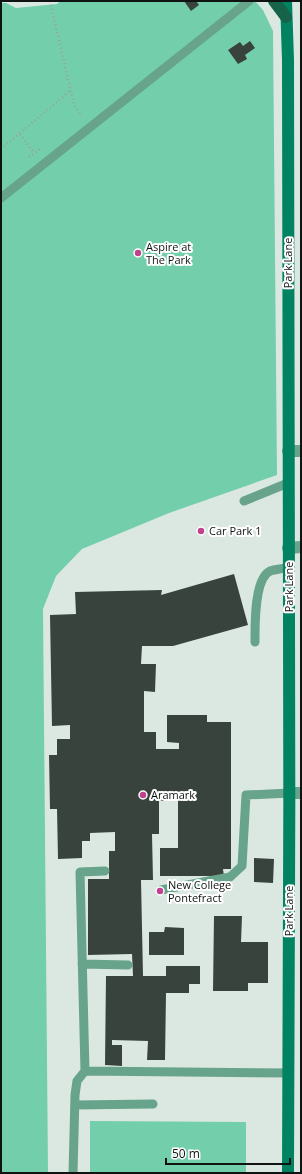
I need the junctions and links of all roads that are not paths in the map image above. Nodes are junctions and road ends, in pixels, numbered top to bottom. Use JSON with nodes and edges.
{"nodes":[{"id":1,"x":249,"y":1,"type":"edge"},
{"id":2,"x":274,"y":1,"type":"edge"},
{"id":3,"x":286,"y":1,"type":"edge"},
{"id":4,"x":286,"y":18,"type":"junction"},
{"id":5,"x":1,"y":198,"type":"edge"},
{"id":6,"x":301,"y":451,"type":"edge"},
{"id":7,"x":288,"y":452,"type":"junction"},
{"id":8,"x":288,"y":483,"type":"junction"},
{"id":9,"x":244,"y":501,"type":"dead end"},
{"id":10,"x":301,"y":547,"type":"edge"},
{"id":11,"x":288,"y":548,"type":"junction"},
{"id":12,"x":289,"y":567,"type":"junction"},
{"id":13,"x":255,"y":642,"type":"dead end"},
{"id":14,"x":295,"y":793,"type":"edge"},
{"id":15,"x":105,"y":871,"type":"dead end"},
{"id":16,"x":161,"y":890,"type":"dead end"},
{"id":17,"x":82,"y":964,"type":"junction"},
{"id":18,"x":128,"y":965,"type":"dead end"},
{"id":19,"x":85,"y":1071,"type":"junction"},
{"id":20,"x":289,"y":1073,"type":"junction"},
{"id":21,"x":153,"y":1104,"type":"dead end"},
{"id":22,"x":75,"y":1105,"type":"junction"},
{"id":23,"x":73,"y":1173,"type":"edge"},
{"id":24,"x":288,"y":1173,"type":"edge"}],
"edges":[{"from":1,"to":5,"type":"lane"},
{"from":2,"to":4,"type":"main road"},
{"from":3,"to":4,"type":"main road","name":"Park Lane"},
{"from":4,"to":7,"type":"main road","name":"Park Lane"},
{"from":6,"to":7,"type":"street"},
{"from":7,"to":8,"type":"main road","name":"Park Lane"},
{"from":8,"to":9,"type":"lane"},
{"from":8,"to":11,"type":"main road","name":"Park Lane"},
{"from":10,"to":11,"type":"street"},
{"from":11,"to":12,"type":"main road","name":"Park Lane"},
{"from":12,"to":13,"type":"lane"},
{"from":12,"to":14,"type":"main road","name":"Park Lane"},
{"from":14,"to":16,"type":"lane"},
{"from":14,"to":20,"type":"main road","name":"Park Lane"},
{"from":15,"to":17,"type":"lane"},
{"from":17,"to":18,"type":"lane"},
{"from":17,"to":19,"type":"lane"},
{"from":19,"to":20,"type":"lane"},
{"from":19,"to":22,"type":"lane"},
{"from":20,"to":24,"type":"main road","name":"Park Lane"},
{"from":21,"to":22,"type":"lane"},
{"from":22,"to":23,"type":"lane"}]}
